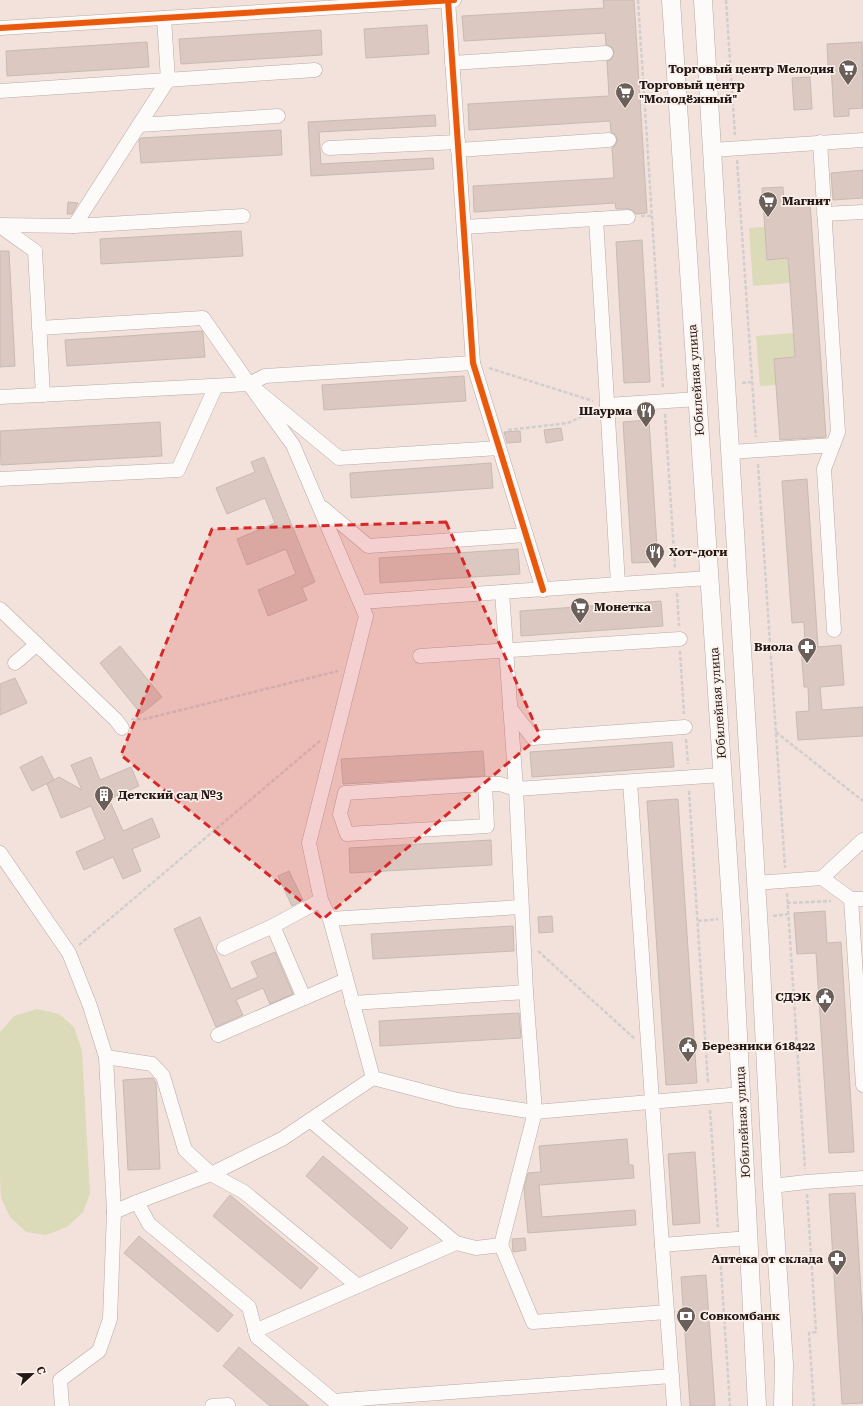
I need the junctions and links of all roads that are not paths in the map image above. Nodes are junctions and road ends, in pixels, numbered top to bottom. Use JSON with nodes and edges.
{"nodes":[{"id":1,"x":448,"y":0,"type":"edge"},
{"id":2,"x":454,"y":0,"type":"edge"},
{"id":3,"x":671,"y":0,"type":"edge"},
{"id":4,"x":703,"y":0,"type":"edge"},
{"id":5,"x":164,"y":18,"type":"junction"},
{"id":6,"x":0,"y":28,"type":"edge"},
{"id":7,"x":606,"y":53,"type":"dead end"},
{"id":8,"x":452,"y":62,"type":"junction"},
{"id":9,"x":315,"y":70,"type":"dead end"},
{"id":10,"x":168,"y":80,"type":"junction"},
{"id":11,"x":0,"y":91,"type":"edge"},
{"id":12,"x":278,"y":116,"type":"dead end"},
{"id":13,"x":139,"y":125,"type":"junction"},
{"id":14,"x":609,"y":140,"type":"dead end"},
{"id":15,"x":863,"y":140,"type":"edge"},
{"id":16,"x":820,"y":142,"type":"junction"},
{"id":17,"x":458,"y":146,"type":"junction"},
{"id":18,"x":329,"y":148,"type":"dead end"},
{"id":19,"x":712,"y":150,"type":"junction"},
{"id":20,"x":863,"y":212,"type":"edge"},
{"id":21,"x":824,"y":214,"type":"junction"},
{"id":22,"x":243,"y":216,"type":"dead end"},
{"id":23,"x":628,"y":217,"type":"dead end"},
{"id":24,"x":596,"y":219,"type":"junction"},
{"id":25,"x":0,"y":226,"type":"edge"},
{"id":26,"x":74,"y":226,"type":"junction"},
{"id":27,"x":464,"y":227,"type":"junction"},
{"id":28,"x":39,"y":328,"type":"junction"},
{"id":29,"x":473,"y":363,"type":"junction"},
{"id":30,"x":249,"y":384,"type":"junction"},
{"id":31,"x":216,"y":386,"type":"junction"},
{"id":32,"x":43,"y":394,"type":"junction"},
{"id":33,"x":0,"y":397,"type":"edge"},
{"id":34,"x":698,"y":399,"type":"junction"},
{"id":35,"x":607,"y":405,"type":"junction"},
{"id":36,"x":833,"y":445,"type":"junction"},
{"id":37,"x":499,"y":448,"type":"junction"},
{"id":38,"x":731,"y":452,"type":"junction"},
{"id":39,"x":0,"y":479,"type":"edge"},
{"id":40,"x":320,"y":506,"type":"junction"},
{"id":41,"x":526,"y":535,"type":"junction"},
{"id":42,"x":709,"y":578,"type":"junction"},
{"id":43,"x":618,"y":584,"type":"junction"},
{"id":44,"x":543,"y":590,"type":"junction"},
{"id":45,"x":502,"y":592,"type":"junction"},
{"id":46,"x":361,"y":602,"type":"junction"},
{"id":47,"x":0,"y":609,"type":"edge"},
{"id":48,"x":834,"y":630,"type":"dead end"},
{"id":49,"x":680,"y":639,"type":"road end"},
{"id":50,"x":37,"y":644,"type":"junction"},
{"id":51,"x":506,"y":651,"type":"junction"},
{"id":52,"x":420,"y":656,"type":"dead end"},
{"id":53,"x":15,"y":663,"type":"dead end"},
{"id":54,"x":510,"y":708,"type":"junction"},
{"id":55,"x":119,"y":724,"type":"road end"},
{"id":56,"x":685,"y":727,"type":"road end"},
{"id":57,"x":723,"y":775,"type":"junction"},
{"id":58,"x":630,"y":782,"type":"junction"},
{"id":59,"x":485,"y":784,"type":"junction"},
{"id":60,"x":516,"y":790,"type":"junction"},
{"id":61,"x":340,"y":814,"type":"junction"},
{"id":62,"x":316,"y":816,"type":"junction"},
{"id":63,"x":863,"y":840,"type":"edge"},
{"id":64,"x":0,"y":853,"type":"edge"},
{"id":65,"x":822,"y":878,"type":"junction"},
{"id":66,"x":756,"y":882,"type":"junction"},
{"id":67,"x":857,"y":899,"type":"edge"},
{"id":68,"x":321,"y":900,"type":"junction"},
{"id":69,"x":521,"y":907,"type":"junction"},
{"id":70,"x":330,"y":919,"type":"junction"},
{"id":71,"x":273,"y":926,"type":"junction"},
{"id":72,"x":224,"y":948,"type":"dead end"},
{"id":73,"x":860,"y":978,"type":"edge"},
{"id":74,"x":346,"y":980,"type":"junction"},
{"id":75,"x":526,"y":992,"type":"junction"},
{"id":76,"x":304,"y":998,"type":"junction"},
{"id":77,"x":352,"y":1003,"type":"junction"},
{"id":78,"x":218,"y":1035,"type":"dead end"},
{"id":79,"x":106,"y":1057,"type":"junction"},
{"id":80,"x":373,"y":1078,"type":"junction"},
{"id":81,"x":863,"y":1085,"type":"edge"},
{"id":82,"x":742,"y":1094,"type":"junction"},
{"id":83,"x":651,"y":1102,"type":"junction"},
{"id":84,"x":535,"y":1112,"type":"junction"},
{"id":85,"x":310,"y":1120,"type":"junction"},
{"id":86,"x":211,"y":1174,"type":"junction"},
{"id":87,"x":863,"y":1178,"type":"edge"},
{"id":88,"x":772,"y":1186,"type":"junction"},
{"id":89,"x":137,"y":1202,"type":"junction"},
{"id":90,"x":114,"y":1212,"type":"junction"},
{"id":91,"x":749,"y":1238,"type":"junction"},
{"id":92,"x":456,"y":1243,"type":"junction"},
{"id":93,"x":501,"y":1245,"type":"junction"},
{"id":94,"x":662,"y":1245,"type":"junction"},
{"id":95,"x":358,"y":1286,"type":"junction"},
{"id":96,"x":667,"y":1312,"type":"junction"},
{"id":97,"x":255,"y":1331,"type":"junction"},
{"id":98,"x":672,"y":1376,"type":"junction"},
{"id":99,"x":357,"y":1403,"type":"edge"},
{"id":100,"x":228,"y":1405,"type":"dead end"},
{"id":101,"x":62,"y":1406,"type":"edge"},
{"id":102,"x":212,"y":1406,"type":"edge"},
{"id":103,"x":674,"y":1406,"type":"edge"},
{"id":104,"x":757,"y":1406,"type":"edge"},
{"id":105,"x":783,"y":1406,"type":"edge"}],
"edges":[{"from":1,"to":2,"type":"street"},
{"from":1,"to":5,"type":"street"},
{"from":1,"to":8,"type":"street"},
{"from":3,"to":34,"type":"main road","name":"Юбилейная улица"},
{"from":4,"to":19,"type":"main road"},
{"from":5,"to":6,"type":"street"},
{"from":5,"to":10,"type":"street"},
{"from":7,"to":8,"type":"street"},
{"from":8,"to":17,"type":"street"},
{"from":9,"to":10,"type":"street"},
{"from":10,"to":11,"type":"street"},
{"from":10,"to":13,"type":"street"},
{"from":12,"to":13,"type":"street"},
{"from":13,"to":26,"type":"street"},
{"from":14,"to":17,"type":"street"},
{"from":15,"to":16,"type":"street"},
{"from":16,"to":19,"type":"street"},
{"from":16,"to":21,"type":"street"},
{"from":17,"to":18,"type":"street"},
{"from":17,"to":27,"type":"street"},
{"from":19,"to":38,"type":"main road"},
{"from":20,"to":21,"type":"street"},
{"from":21,"to":36,"type":"street"},
{"from":22,"to":26,"type":"street"},
{"from":23,"to":24,"type":"street"},
{"from":24,"to":27,"type":"street"},
{"from":24,"to":35,"type":"street"},
{"from":25,"to":26,"type":"street"},
{"from":25,"to":28,"type":"street"},
{"from":27,"to":29,"type":"street"},
{"from":28,"to":30,"type":"street"},
{"from":28,"to":32,"type":"street"},
{"from":29,"to":30,"type":"street"},
{"from":29,"to":37,"type":"street"},
{"from":30,"to":31,"type":"street"},
{"from":30,"to":37,"type":"street"},
{"from":30,"to":40,"type":"street"},
{"from":31,"to":32,"type":"street"},
{"from":31,"to":39,"type":"street"},
{"from":32,"to":33,"type":"street"},
{"from":34,"to":35,"type":"street"},
{"from":34,"to":42,"type":"main road","name":"Юбилейная улица"},
{"from":35,"to":43,"type":"street"},
{"from":36,"to":38,"type":"street"},
{"from":36,"to":48,"type":"street"},
{"from":37,"to":41,"type":"street"},
{"from":38,"to":66,"type":"main road"},
{"from":40,"to":41,"type":"street"},
{"from":40,"to":46,"type":"street"},
{"from":41,"to":44,"type":"street"},
{"from":42,"to":43,"type":"street"},
{"from":42,"to":57,"type":"main road","name":"Юбилейная улица"},
{"from":43,"to":44,"type":"street"},
{"from":44,"to":45,"type":"street"},
{"from":45,"to":46,"type":"street"},
{"from":45,"to":51,"type":"street"},
{"from":46,"to":62,"type":"street"},
{"from":47,"to":50,"type":"street"},
{"from":49,"to":51,"type":"street"},
{"from":50,"to":53,"type":"street"},
{"from":50,"to":55,"type":"street"},
{"from":51,"to":52,"type":"street"},
{"from":51,"to":54,"type":"street"},
{"from":54,"to":56,"type":"street"},
{"from":54,"to":60,"type":"street"},
{"from":57,"to":58,"type":"street"},
{"from":57,"to":82,"type":"main road","name":"Юбилейная улица"},
{"from":58,"to":60,"type":"street"},
{"from":58,"to":83,"type":"street"},
{"from":59,"to":60,"type":"street"},
{"from":59,"to":61,"type":"street"},
{"from":59,"to":61,"type":"street"},
{"from":60,"to":69,"type":"street"},
{"from":61,"to":62,"type":"street"},
{"from":62,"to":68,"type":"street"},
{"from":63,"to":65,"type":"street"},
{"from":64,"to":79,"type":"street"},
{"from":65,"to":66,"type":"street"},
{"from":65,"to":67,"type":"street"},
{"from":66,"to":88,"type":"main road"},
{"from":67,"to":73,"type":"street"},
{"from":68,"to":70,"type":"street"},
{"from":68,"to":71,"type":"street"},
{"from":69,"to":70,"type":"street"},
{"from":69,"to":75,"type":"street"},
{"from":70,"to":74,"type":"street"},
{"from":71,"to":72,"type":"street"},
{"from":71,"to":76,"type":"street"},
{"from":73,"to":81,"type":"street"},
{"from":74,"to":76,"type":"street"},
{"from":74,"to":77,"type":"street"},
{"from":75,"to":77,"type":"street"},
{"from":75,"to":84,"type":"street"},
{"from":76,"to":78,"type":"street"},
{"from":77,"to":80,"type":"street"},
{"from":79,"to":86,"type":"street"},
{"from":79,"to":90,"type":"street"},
{"from":80,"to":84,"type":"street"},
{"from":80,"to":85,"type":"street"},
{"from":82,"to":83,"type":"street"},
{"from":82,"to":91,"type":"main road","name":"Юбилейная улица"},
{"from":83,"to":84,"type":"street"},
{"from":83,"to":94,"type":"street"},
{"from":84,"to":93,"type":"street"},
{"from":85,"to":86,"type":"street"},
{"from":85,"to":92,"type":"street"},
{"from":86,"to":89,"type":"street"},
{"from":86,"to":95,"type":"street"},
{"from":87,"to":88,"type":"street"},
{"from":88,"to":105,"type":"main road"},
{"from":89,"to":90,"type":"street"},
{"from":89,"to":97,"type":"street"},
{"from":90,"to":101,"type":"street"},
{"from":91,"to":94,"type":"street"},
{"from":91,"to":104,"type":"main road","name":"Юбилейная улица"},
{"from":92,"to":93,"type":"street"},
{"from":92,"to":95,"type":"street"},
{"from":93,"to":96,"type":"street"},
{"from":94,"to":96,"type":"street"},
{"from":95,"to":97,"type":"street"},
{"from":96,"to":98,"type":"street"},
{"from":97,"to":99,"type":"street"},
{"from":98,"to":99,"type":"street"},
{"from":98,"to":103,"type":"street"},
{"from":100,"to":102,"type":"street"}]}
